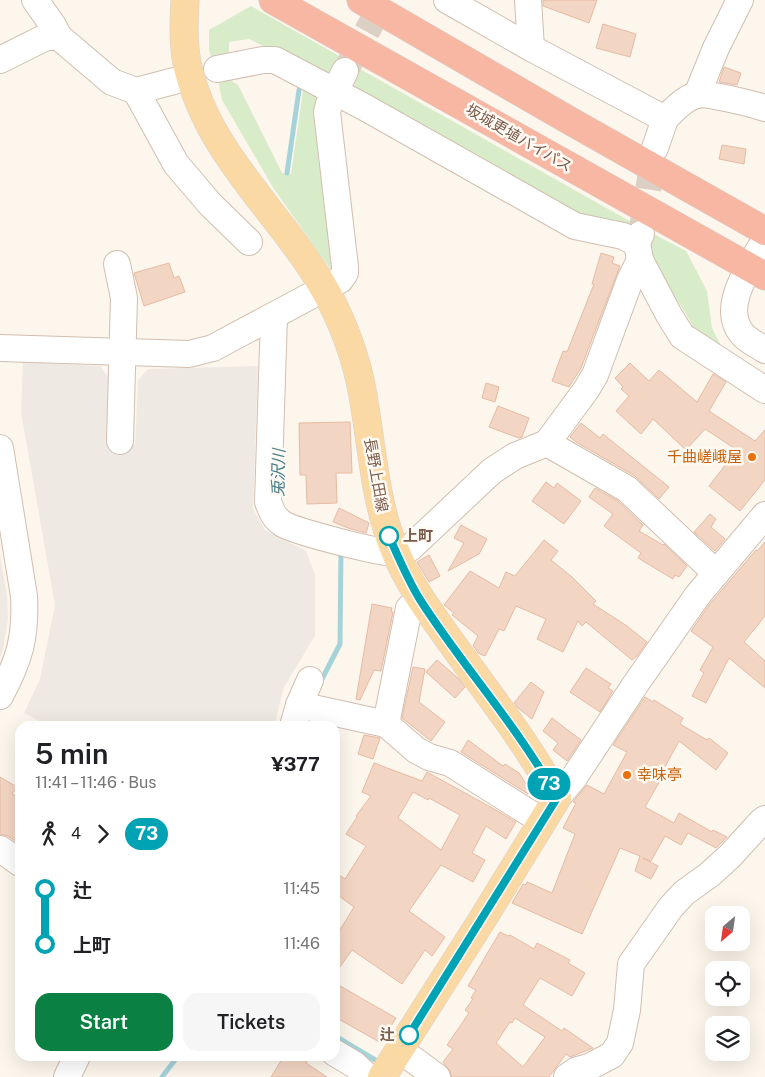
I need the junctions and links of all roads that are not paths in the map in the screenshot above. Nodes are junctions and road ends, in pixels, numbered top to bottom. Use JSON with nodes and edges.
{"nodes":[{"id":1,"x":35,"y":0,"type":"edge"},
{"id":2,"x":185,"y":0,"type":"edge"},
{"id":3,"x":273,"y":0,"type":"edge"},
{"id":4,"x":361,"y":0,"type":"edge"},
{"id":5,"x":447,"y":0,"type":"edge"},
{"id":6,"x":528,"y":0,"type":"edge"},
{"id":7,"x":740,"y":0,"type":"edge"},
{"id":8,"x":58,"y":37,"type":"junction"},
{"id":9,"x":531,"y":48,"type":"junction"},
{"id":10,"x":0,"y":60,"type":"edge"},
{"id":11,"x":217,"y":69,"type":"dead end"},
{"id":12,"x":174,"y":81,"type":"dead end"},
{"id":13,"x":340,"y":82,"type":"junction"},
{"id":14,"x":136,"y":91,"type":"junction"},
{"id":15,"x":697,"y":95,"type":"junction"},
{"id":16,"x":765,"y":108,"type":"edge"},
{"id":17,"x":665,"y":119,"type":"junction"},
{"id":18,"x":655,"y":148,"type":"tunnel mouth"},
{"id":19,"x":765,"y":231,"type":"edge"},
{"id":20,"x":765,"y":240,"type":"edge"},
{"id":21,"x":250,"y":242,"type":"dead end"},
{"id":22,"x":640,"y":246,"type":"junction"},
{"id":23,"x":117,"y":264,"type":"dead end"},
{"id":24,"x":757,"y":271,"type":"edge"},
{"id":25,"x":324,"y":288,"type":"junction"},
{"id":26,"x":274,"y":316,"type":"junction"},
{"id":27,"x":0,"y":348,"type":"edge"},
{"id":28,"x":765,"y":350,"type":"edge"},
{"id":29,"x":122,"y":352,"type":"junction"},
{"id":30,"x":765,"y":390,"type":"edge"},
{"id":31,"x":120,"y":441,"type":"dead end"},
{"id":32,"x":547,"y":443,"type":"junction"},
{"id":33,"x":0,"y":448,"type":"edge"},
{"id":34,"x":765,"y":515,"type":"edge"},
{"id":35,"x":396,"y":553,"type":"junction"},
{"id":36,"x":716,"y":573,"type":"junction"},
{"id":37,"x":420,"y":598,"type":"junction"},
{"id":38,"x":310,"y":680,"type":"dead end"},
{"id":39,"x":0,"y":696,"type":"edge"},
{"id":40,"x":296,"y":716,"type":"edge"},
{"id":41,"x":386,"y":724,"type":"junction"},
{"id":42,"x":557,"y":798,"type":"junction"},
{"id":43,"x":531,"y":814,"type":"dead end"},
{"id":44,"x":765,"y":819,"type":"edge"},
{"id":45,"x":0,"y":849,"type":"edge"},
{"id":46,"x":15,"y":860,"type":"edge"},
{"id":47,"x":340,"y":1056,"type":"edge"},
{"id":48,"x":75,"y":1061,"type":"edge"},
{"id":49,"x":392,"y":1062,"type":"edge"},
{"id":50,"x":67,"y":1077,"type":"edge"},
{"id":51,"x":368,"y":1077,"type":"edge"},
{"id":52,"x":436,"y":1077,"type":"edge"},
{"id":53,"x":567,"y":1077,"type":"edge"}],
"edges":[{"from":1,"to":8,"type":"street"},
{"from":2,"to":25,"type":"main road","name":"長野上田線"},
{"from":3,"to":24,"type":"highway","name":"坂城更埴バイパス"},
{"from":4,"to":19,"type":"highway"},
{"from":5,"to":9,"type":"street"},
{"from":6,"to":9,"type":"street"},
{"from":7,"to":15,"type":"street"},
{"from":8,"to":10,"type":"street"},
{"from":8,"to":14,"type":"street"},
{"from":9,"to":17,"type":"street"},
{"from":11,"to":13,"type":"street"},
{"from":12,"to":14,"type":"street"},
{"from":13,"to":22,"type":"street"},
{"from":13,"to":25,"type":"street"},
{"from":14,"to":21,"type":"street"},
{"from":15,"to":16,"type":"street"},
{"from":15,"to":17,"type":"street"},
{"from":17,"to":18,"type":"street"},
{"from":20,"to":24,"type":"street"},
{"from":22,"to":30,"type":"street"},
{"from":22,"to":32,"type":"street"},
{"from":23,"to":29,"type":"street"},
{"from":24,"to":28,"type":"street"},
{"from":25,"to":26,"type":"street"},
{"from":25,"to":35,"type":"main road","name":"長野上田線"},
{"from":26,"to":29,"type":"street"},
{"from":26,"to":35,"type":"street"},
{"from":27,"to":29,"type":"street"},
{"from":29,"to":31,"type":"street"},
{"from":32,"to":35,"type":"street"},
{"from":32,"to":36,"type":"street"},
{"from":33,"to":39,"type":"street"},
{"from":34,"to":36,"type":"street"},
{"from":35,"to":37,"type":"main road","name":"長野上田線"},
{"from":36,"to":42,"type":"street"},
{"from":37,"to":41,"type":"street"},
{"from":37,"to":42,"type":"main road","name":"長野上田線"},
{"from":38,"to":40,"type":"street"},
{"from":40,"to":41,"type":"street"},
{"from":41,"to":43,"type":"street"},
{"from":42,"to":49,"type":"main road"},
{"from":44,"to":53,"type":"street"},
{"from":45,"to":46,"type":"street"},
{"from":47,"to":51,"type":"street"},
{"from":48,"to":50,"type":"street"},
{"from":49,"to":52,"type":"street"}]}
